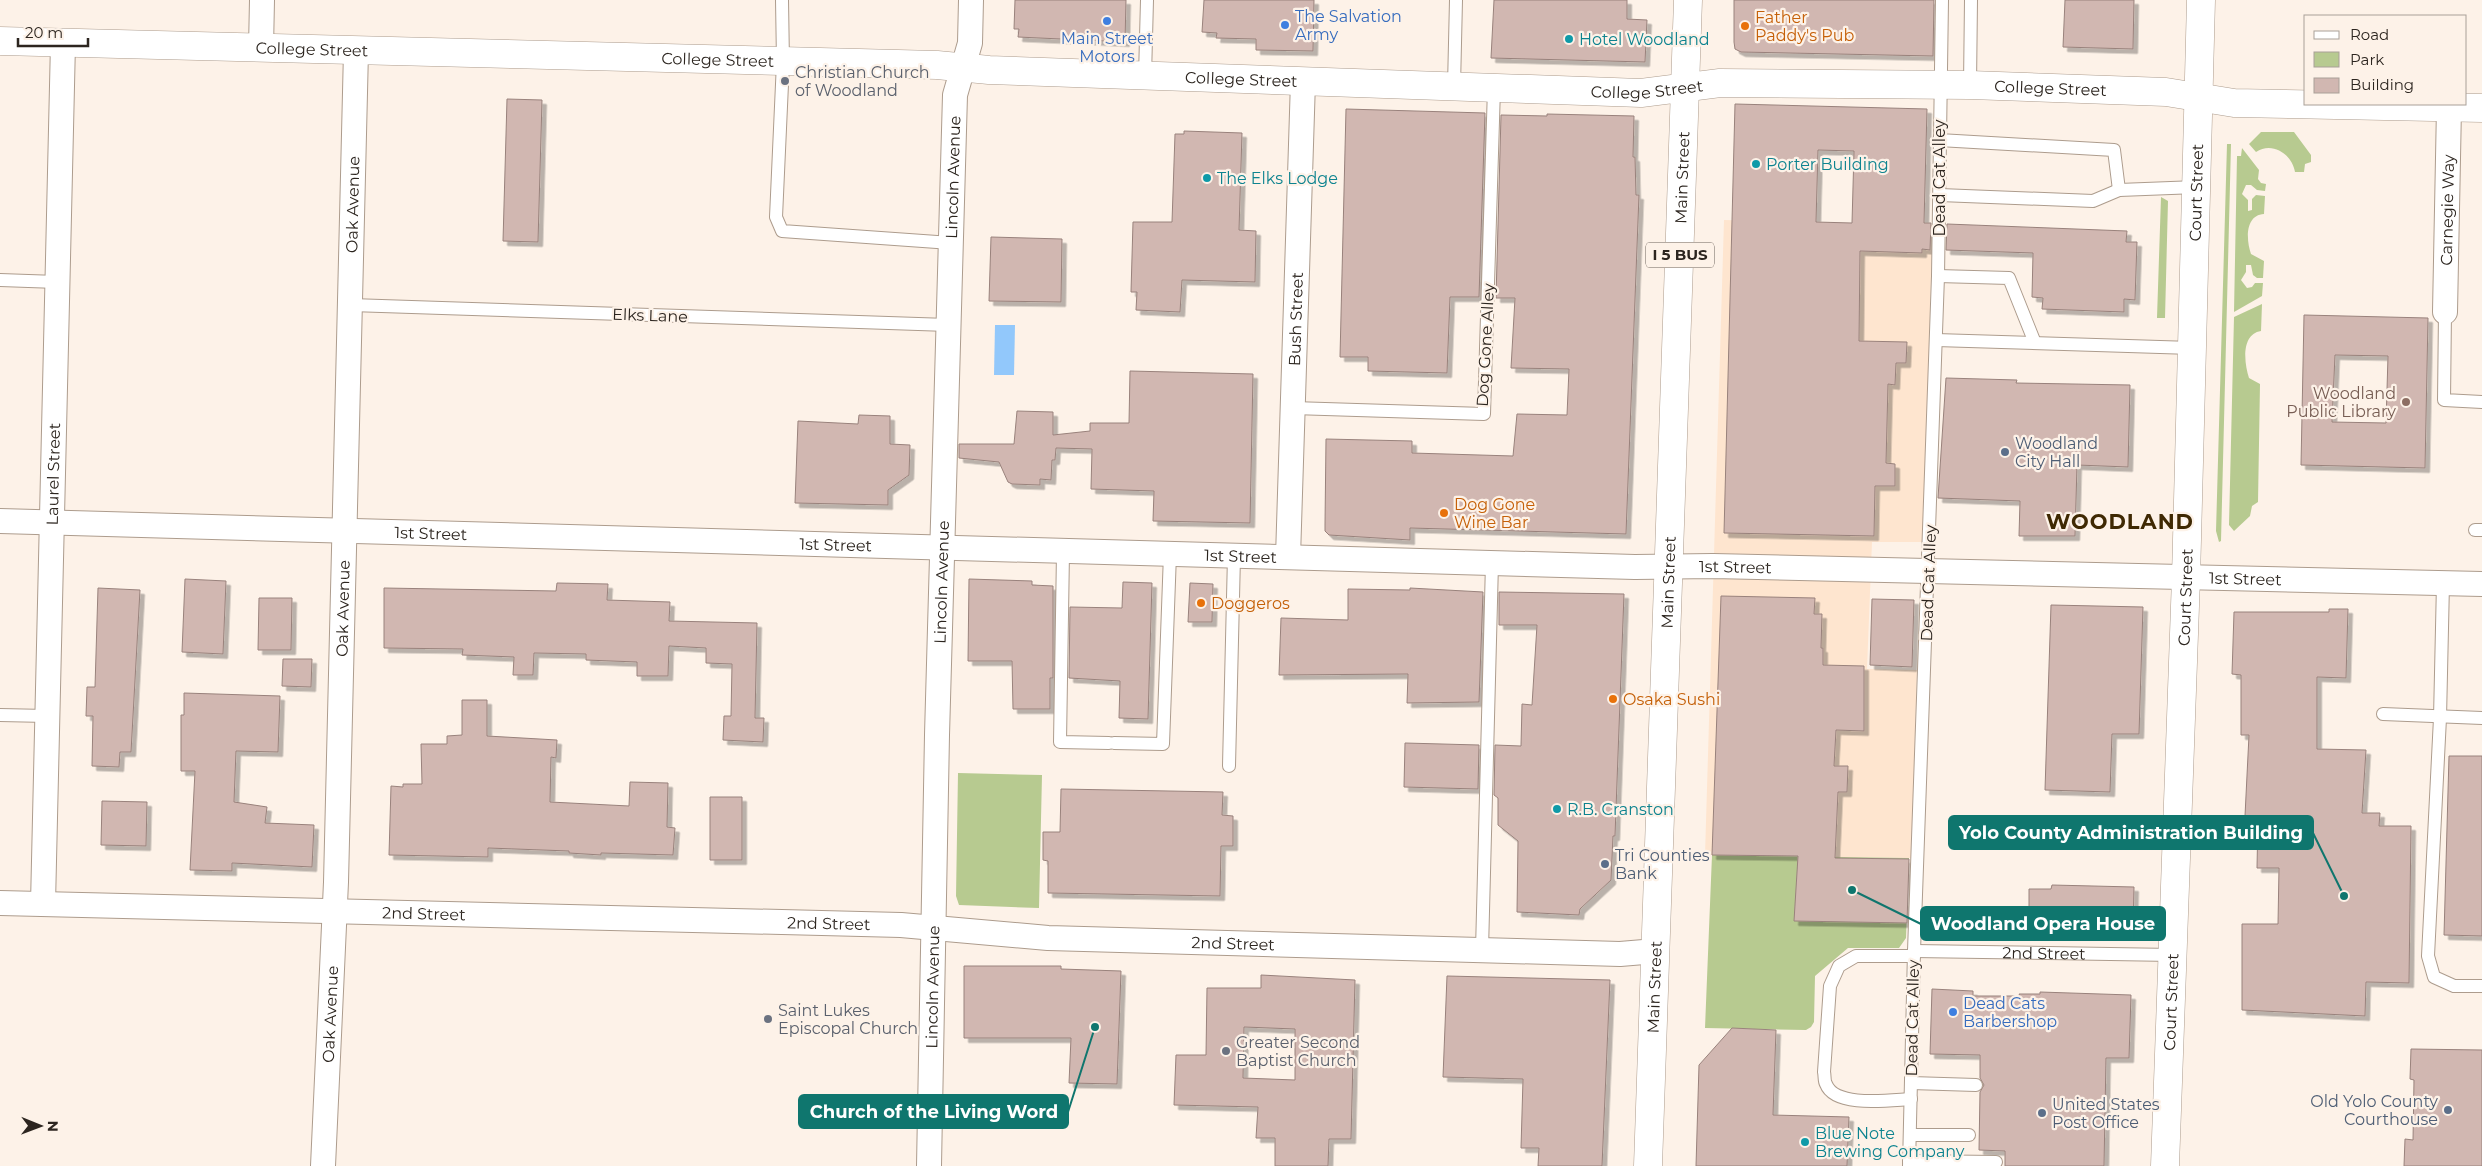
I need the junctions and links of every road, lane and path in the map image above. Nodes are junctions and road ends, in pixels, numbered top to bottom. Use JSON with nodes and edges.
{"nodes":[{"id":1,"x":262,"y":0,"type":"edge"},
{"id":2,"x":782,"y":0,"type":"edge"},
{"id":3,"x":971,"y":0,"type":"edge"},
{"id":4,"x":1147,"y":0,"type":"edge"},
{"id":5,"x":1456,"y":0,"type":"edge"},
{"id":6,"x":1688,"y":0,"type":"edge"},
{"id":7,"x":1942,"y":0,"type":"edge"},
{"id":8,"x":1971,"y":0,"type":"edge"},
{"id":9,"x":2201,"y":0,"type":"edge"},
{"id":10,"x":0,"y":41,"type":"edge"},
{"id":11,"x":63,"y":43,"type":"junction"},
{"id":12,"x":261,"y":48,"type":"junction"},
{"id":13,"x":356,"y":51,"type":"junction"},
{"id":14,"x":783,"y":62,"type":"junction"},
{"id":15,"x":963,"y":68,"type":"junction"},
{"id":16,"x":1145,"y":76,"type":"junction"},
{"id":17,"x":1303,"y":81,"type":"junction"},
{"id":18,"x":1940,"y":85,"type":"junction"},
{"id":19,"x":1970,"y":85,"type":"junction"},
{"id":20,"x":1454,"y":86,"type":"junction"},
{"id":21,"x":1494,"y":88,"type":"junction"},
{"id":22,"x":1686,"y":88,"type":"junction"},
{"id":23,"x":2199,"y":97,"type":"junction"},
{"id":24,"x":2304,"y":104,"type":"edge"},
{"id":25,"x":2342,"y":105,"type":"edge"},
{"id":26,"x":2449,"y":107,"type":"junction"},
{"id":27,"x":2482,"y":108,"type":"edge"},
{"id":28,"x":1939,"y":140,"type":"junction"},
{"id":29,"x":2197,"y":187,"type":"junction"},
{"id":30,"x":2119,"y":190,"type":"junction"},
{"id":31,"x":1940,"y":195,"type":"junction"},
{"id":32,"x":951,"y":243,"type":"junction"},
{"id":33,"x":1938,"y":276,"type":"junction"},
{"id":34,"x":0,"y":280,"type":"edge"},
{"id":35,"x":57,"y":282,"type":"junction"},
{"id":36,"x":351,"y":305,"type":"junction"},
{"id":37,"x":2445,"y":312,"type":"joint"},
{"id":38,"x":948,"y":324,"type":"junction"},
{"id":39,"x":1936,"y":340,"type":"junction"},
{"id":40,"x":2035,"y":343,"type":"junction"},
{"id":41,"x":2192,"y":348,"type":"junction"},
{"id":42,"x":2482,"y":402,"type":"edge"},
{"id":43,"x":1293,"y":408,"type":"junction"},
{"id":44,"x":0,"y":520,"type":"edge"},
{"id":45,"x":52,"y":522,"type":"junction"},
{"id":46,"x":346,"y":530,"type":"junction"},
{"id":47,"x":943,"y":547,"type":"junction"},
{"id":48,"x":1063,"y":552,"type":"junction"},
{"id":49,"x":1170,"y":554,"type":"junction"},
{"id":50,"x":1234,"y":556,"type":"junction"},
{"id":51,"x":1288,"y":557,"type":"junction"},
{"id":52,"x":1492,"y":563,"type":"junction"},
{"id":53,"x":1669,"y":566,"type":"junction"},
{"id":54,"x":1928,"y":572,"type":"junction"},
{"id":55,"x":2186,"y":578,"type":"junction"},
{"id":56,"x":2443,"y":583,"type":"junction"},
{"id":57,"x":2482,"y":584,"type":"edge"},
{"id":58,"x":2383,"y":714,"type":"dead end"},
{"id":59,"x":0,"y":715,"type":"edge"},
{"id":60,"x":47,"y":716,"type":"junction"},
{"id":61,"x":2440,"y":718,"type":"junction"},
{"id":62,"x":2482,"y":718,"type":"edge"},
{"id":63,"x":1230,"y":766,"type":"dead end"},
{"id":64,"x":0,"y":903,"type":"edge"},
{"id":65,"x":43,"y":904,"type":"junction"},
{"id":66,"x":335,"y":912,"type":"junction"},
{"id":67,"x":935,"y":928,"type":"junction"},
{"id":68,"x":1482,"y":950,"type":"junction"},
{"id":69,"x":1656,"y":951,"type":"junction"},
{"id":70,"x":1914,"y":954,"type":"junction"},
{"id":71,"x":2173,"y":955,"type":"junction"},
{"id":72,"x":2482,"y":986,"type":"edge"},
{"id":73,"x":1911,"y":1083,"type":"junction"},
{"id":74,"x":1976,"y":1085,"type":"dead end"},
{"id":75,"x":1911,"y":1100,"type":"junction"},
{"id":76,"x":1969,"y":1134,"type":"dead end"},
{"id":77,"x":1910,"y":1135,"type":"junction"},
{"id":78,"x":1996,"y":1162,"type":"dead end"},
{"id":79,"x":1909,"y":1163,"type":"edge"},
{"id":80,"x":323,"y":1166,"type":"edge"},
{"id":81,"x":929,"y":1166,"type":"edge"},
{"id":82,"x":1648,"y":1166,"type":"edge"},
{"id":83,"x":2165,"y":1166,"type":"edge"}],
"edges":[{"from":1,"to":12,"type":"street"},
{"from":2,"to":14,"type":"lane"},
{"from":3,"to":15,"type":"street","name":"Lincoln Avenue"},
{"from":4,"to":16,"type":"lane"},
{"from":5,"to":20,"type":"lane"},
{"from":6,"to":22,"type":"street","name":"Main Street","number":"I 5 BUS"},
{"from":7,"to":18,"type":"lane","name":"Dead Cat Alley"},
{"from":8,"to":19,"type":"lane"},
{"from":9,"to":23,"type":"street","name":"Court Street"},
{"from":10,"to":11,"type":"street","name":"College Street"},
{"from":11,"to":12,"type":"street","name":"College Street"},
{"from":11,"to":35,"type":"street","name":"Laurel Street"},
{"from":12,"to":13,"type":"street","name":"College Street"},
{"from":13,"to":14,"type":"street","name":"College Street"},
{"from":13,"to":36,"type":"street","name":"Oak Avenue"},
{"from":14,"to":15,"type":"street","name":"College Street"},
{"from":14,"to":32,"type":"lane"},
{"from":15,"to":16,"type":"street","name":"College Street"},
{"from":15,"to":32,"type":"street","name":"Lincoln Avenue"},
{"from":16,"to":17,"type":"street","name":"College Street"},
{"from":17,"to":20,"type":"street","name":"College Street"},
{"from":17,"to":43,"type":"street","name":"Bush Street"},
{"from":18,"to":19,"type":"street","name":"College Street"},
{"from":18,"to":22,"type":"street","name":"College Street"},
{"from":18,"to":28,"type":"lane","name":"Dead Cat Alley"},
{"from":19,"to":23,"type":"street","name":"College Street"},
{"from":20,"to":21,"type":"street","name":"College Street"},
{"from":21,"to":22,"type":"street","name":"College Street"},
{"from":21,"to":43,"type":"lane","name":"Dog Gone Alley"},
{"from":22,"to":53,"type":"street","name":"Main Street","number":"I 5 BUS"},
{"from":23,"to":24,"type":"street","name":"College Street"},
{"from":23,"to":29,"type":"street","name":"Court Street"},
{"from":25,"to":26,"type":"street","name":"College Street"},
{"from":26,"to":27,"type":"street","name":"College Street"},
{"from":26,"to":37,"type":"street","name":"Carnegie Way"},
{"from":28,"to":30,"type":"lane"},
{"from":28,"to":31,"type":"lane","name":"Dead Cat Alley"},
{"from":29,"to":30,"type":"lane"},
{"from":29,"to":41,"type":"street","name":"Court Street"},
{"from":30,"to":31,"type":"lane"},
{"from":31,"to":33,"type":"lane","name":"Dead Cat Alley"},
{"from":32,"to":38,"type":"street","name":"Lincoln Avenue"},
{"from":33,"to":39,"type":"lane","name":"Dead Cat Alley"},
{"from":33,"to":40,"type":"lane"},
{"from":34,"to":35,"type":"lane"},
{"from":35,"to":45,"type":"street","name":"Laurel Street"},
{"from":36,"to":38,"type":"lane","name":"Elks Lane"},
{"from":36,"to":46,"type":"street","name":"Oak Avenue"},
{"from":37,"to":42,"type":"lane"},
{"from":38,"to":47,"type":"street","name":"Lincoln Avenue"},
{"from":39,"to":40,"type":"lane"},
{"from":39,"to":54,"type":"lane","name":"Dead Cat Alley"},
{"from":40,"to":41,"type":"lane"},
{"from":41,"to":55,"type":"street","name":"Court Street"},
{"from":43,"to":51,"type":"street","name":"Bush Street"},
{"from":44,"to":45,"type":"street","name":"1st Street"},
{"from":45,"to":46,"type":"street","name":"1st Street"},
{"from":45,"to":60,"type":"street","name":"Laurel Street"},
{"from":46,"to":47,"type":"street","name":"1st Street"},
{"from":46,"to":66,"type":"street","name":"Oak Avenue"},
{"from":47,"to":48,"type":"street","name":"1st Street"},
{"from":47,"to":67,"type":"street","name":"Lincoln Avenue"},
{"from":48,"to":49,"type":"street","name":"1st Street"},
{"from":48,"to":49,"type":"lane"},
{"from":49,"to":50,"type":"street","name":"1st Street"},
{"from":50,"to":51,"type":"street","name":"1st Street"},
{"from":50,"to":63,"type":"lane"},
{"from":51,"to":52,"type":"street","name":"1st Street"},
{"from":52,"to":53,"type":"street","name":"1st Street"},
{"from":52,"to":68,"type":"lane"},
{"from":53,"to":54,"type":"street","name":"1st Street"},
{"from":53,"to":69,"type":"street","name":"Main Street","number":"I 5 BUS"},
{"from":54,"to":55,"type":"street","name":"1st Street"},
{"from":54,"to":70,"type":"lane","name":"Dead Cat Alley"},
{"from":55,"to":56,"type":"street","name":"1st Street"},
{"from":55,"to":71,"type":"street","name":"Court Street"},
{"from":56,"to":57,"type":"street","name":"1st Street"},
{"from":56,"to":61,"type":"lane"},
{"from":58,"to":61,"type":"lane"},
{"from":59,"to":60,"type":"lane"},
{"from":60,"to":65,"type":"street","name":"Laurel Street"},
{"from":61,"to":62,"type":"lane"},
{"from":61,"to":72,"type":"lane"},
{"from":64,"to":65,"type":"street","name":"2nd Street"},
{"from":65,"to":66,"type":"street","name":"2nd Street"},
{"from":66,"to":67,"type":"street","name":"2nd Street"},
{"from":66,"to":80,"type":"street","name":"Oak Avenue"},
{"from":67,"to":68,"type":"street","name":"2nd Street"},
{"from":67,"to":81,"type":"street","name":"Lincoln Avenue"},
{"from":68,"to":69,"type":"street","name":"2nd Street"},
{"from":69,"to":82,"type":"street","name":"Main Street","number":"I 5 BUS"},
{"from":70,"to":71,"type":"lane","name":"2nd Street"},
{"from":70,"to":73,"type":"lane","name":"Dead Cat Alley"},
{"from":70,"to":75,"type":"lane","name":"2nd Street"},
{"from":71,"to":83,"type":"street","name":"Court Street"},
{"from":73,"to":74,"type":"lane"},
{"from":73,"to":75,"type":"lane","name":"Dead Cat Alley"},
{"from":75,"to":77,"type":"lane","name":"Dead Cat Alley"},
{"from":76,"to":77,"type":"lane"},
{"from":77,"to":79,"type":"lane","name":"Dead Cat Alley"},
{"from":78,"to":79,"type":"lane"}]}
